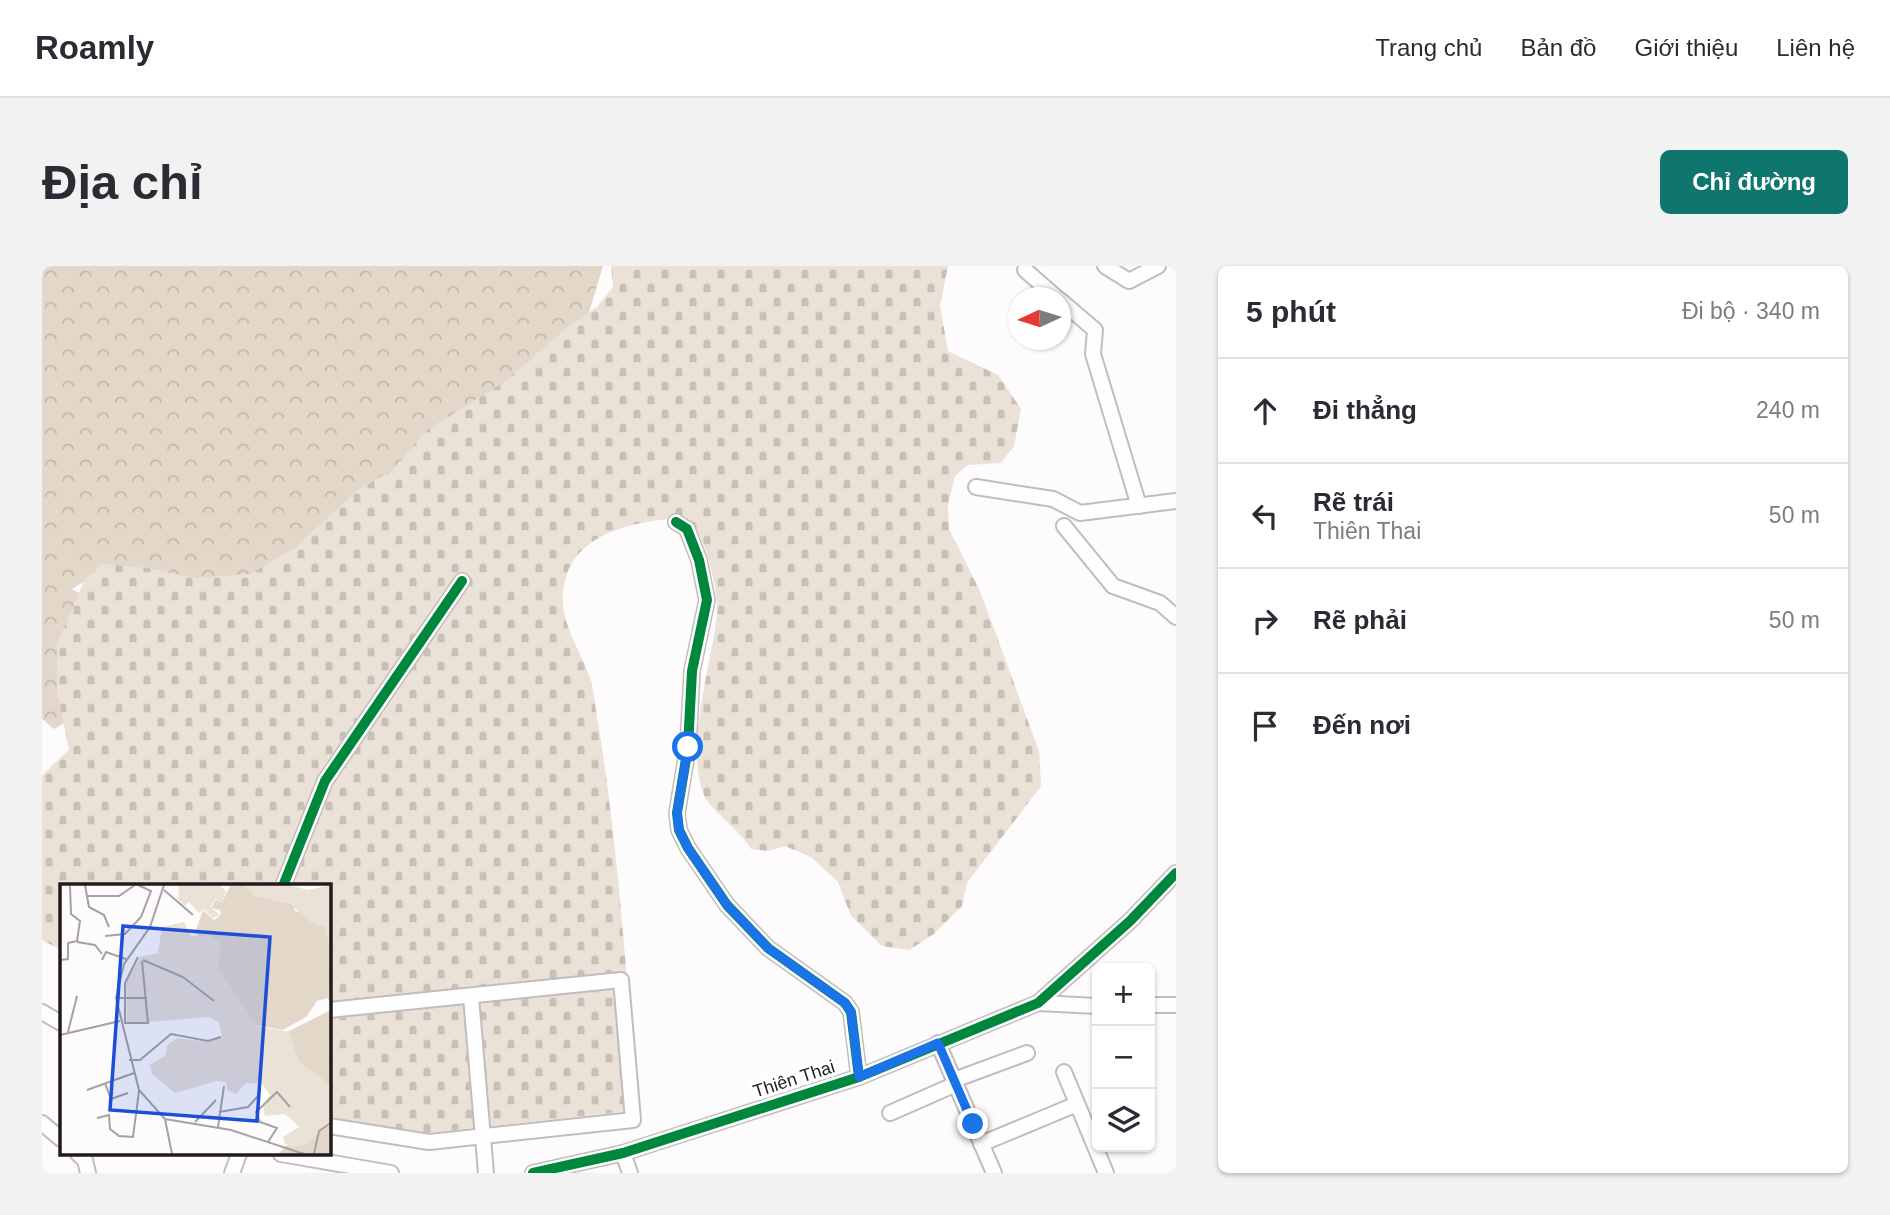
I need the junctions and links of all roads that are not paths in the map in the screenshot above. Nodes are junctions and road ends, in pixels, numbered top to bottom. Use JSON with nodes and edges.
{"nodes":[{"id":1,"x":1105,"y":266,"type":"edge"},
{"id":2,"x":1158,"y":266,"type":"edge"},
{"id":3,"x":1025,"y":270,"type":"dead end"},
{"id":4,"x":1045,"y":287,"type":"edge"},
{"id":5,"x":1071,"y":309,"type":"edge"},
{"id":6,"x":976,"y":487,"type":"dead end"},
{"id":7,"x":1176,"y":501,"type":"edge"},
{"id":8,"x":1139,"y":506,"type":"junction"},
{"id":9,"x":676,"y":522,"type":"dead end"},
{"id":10,"x":1064,"y":526,"type":"dead end"},
{"id":11,"x":462,"y":581,"type":"dead end"},
{"id":12,"x":1176,"y":617,"type":"edge"},
{"id":13,"x":1176,"y":873,"type":"edge"},
{"id":14,"x":284,"y":884,"type":"edge"},
{"id":15,"x":471,"y":997,"type":"junction"},
{"id":16,"x":1038,"y":1003,"type":"junction"},
{"id":17,"x":1155,"y":1005,"type":"edge"},
{"id":18,"x":1176,"y":1005,"type":"edge"},
{"id":19,"x":1092,"y":1006,"type":"edge"},
{"id":20,"x":331,"y":1010,"type":"edge"},
{"id":21,"x":42,"y":1012,"type":"edge"},
{"id":22,"x":60,"y":1022,"type":"edge"},
{"id":23,"x":938,"y":1043,"type":"junction"},
{"id":24,"x":1027,"y":1053,"type":"dead end"},
{"id":25,"x":1064,"y":1072,"type":"dead end"},
{"id":26,"x":859,"y":1077,"type":"junction"},
{"id":27,"x":955,"y":1082,"type":"junction"},
{"id":28,"x":1077,"y":1104,"type":"junction"},
{"id":29,"x":890,"y":1113,"type":"dead end"},
{"id":30,"x":42,"y":1123,"type":"edge"},
{"id":31,"x":331,"y":1126,"type":"edge"},
{"id":32,"x":485,"y":1137,"type":"junction"},
{"id":33,"x":60,"y":1138,"type":"edge"},
{"id":34,"x":981,"y":1143,"type":"junction"},
{"id":35,"x":623,"y":1153,"type":"junction"},
{"id":36,"x":80,"y":1156,"type":"edge"},
{"id":37,"x":238,"y":1156,"type":"edge"},
{"id":38,"x":293,"y":1156,"type":"edge"},
{"id":39,"x":88,"y":1173,"type":"edge"},
{"id":40,"x":232,"y":1173,"type":"edge"},
{"id":41,"x":391,"y":1173,"type":"edge"},
{"id":42,"x":486,"y":1173,"type":"edge"},
{"id":43,"x":533,"y":1173,"type":"edge"},
{"id":44,"x":630,"y":1173,"type":"edge"},
{"id":45,"x":994,"y":1173,"type":"edge"},
{"id":46,"x":1106,"y":1173,"type":"edge"}],
"edges":[{"from":1,"to":2,"type":"street"},
{"from":3,"to":4,"type":"street"},
{"from":5,"to":8,"type":"street"},
{"from":6,"to":8,"type":"street"},
{"from":7,"to":8,"type":"street"},
{"from":9,"to":26,"type":"street"},
{"from":10,"to":12,"type":"street"},
{"from":11,"to":14,"type":"street"},
{"from":13,"to":16,"type":"street","name":"Thiên Thai"},
{"from":15,"to":20,"type":"street"},
{"from":15,"to":32,"type":"street"},
{"from":15,"to":32,"type":"street"},
{"from":16,"to":19,"type":"street"},
{"from":16,"to":23,"type":"street","name":"Thiên Thai"},
{"from":17,"to":18,"type":"street"},
{"from":21,"to":22,"type":"street"},
{"from":23,"to":26,"type":"street","name":"Thiên Thai"},
{"from":23,"to":27,"type":"street"},
{"from":24,"to":27,"type":"street"},
{"from":25,"to":28,"type":"street"},
{"from":26,"to":35,"type":"street","name":"Thiên Thai"},
{"from":27,"to":29,"type":"street"},
{"from":27,"to":34,"type":"street"},
{"from":28,"to":34,"type":"street"},
{"from":28,"to":46,"type":"street"},
{"from":30,"to":33,"type":"street"},
{"from":31,"to":32,"type":"street"},
{"from":32,"to":42,"type":"street"},
{"from":34,"to":45,"type":"street"},
{"from":35,"to":43,"type":"street","name":"Thiên Thai"},
{"from":35,"to":44,"type":"street"},
{"from":36,"to":39,"type":"street"},
{"from":37,"to":40,"type":"street"},
{"from":38,"to":41,"type":"street"}]}
